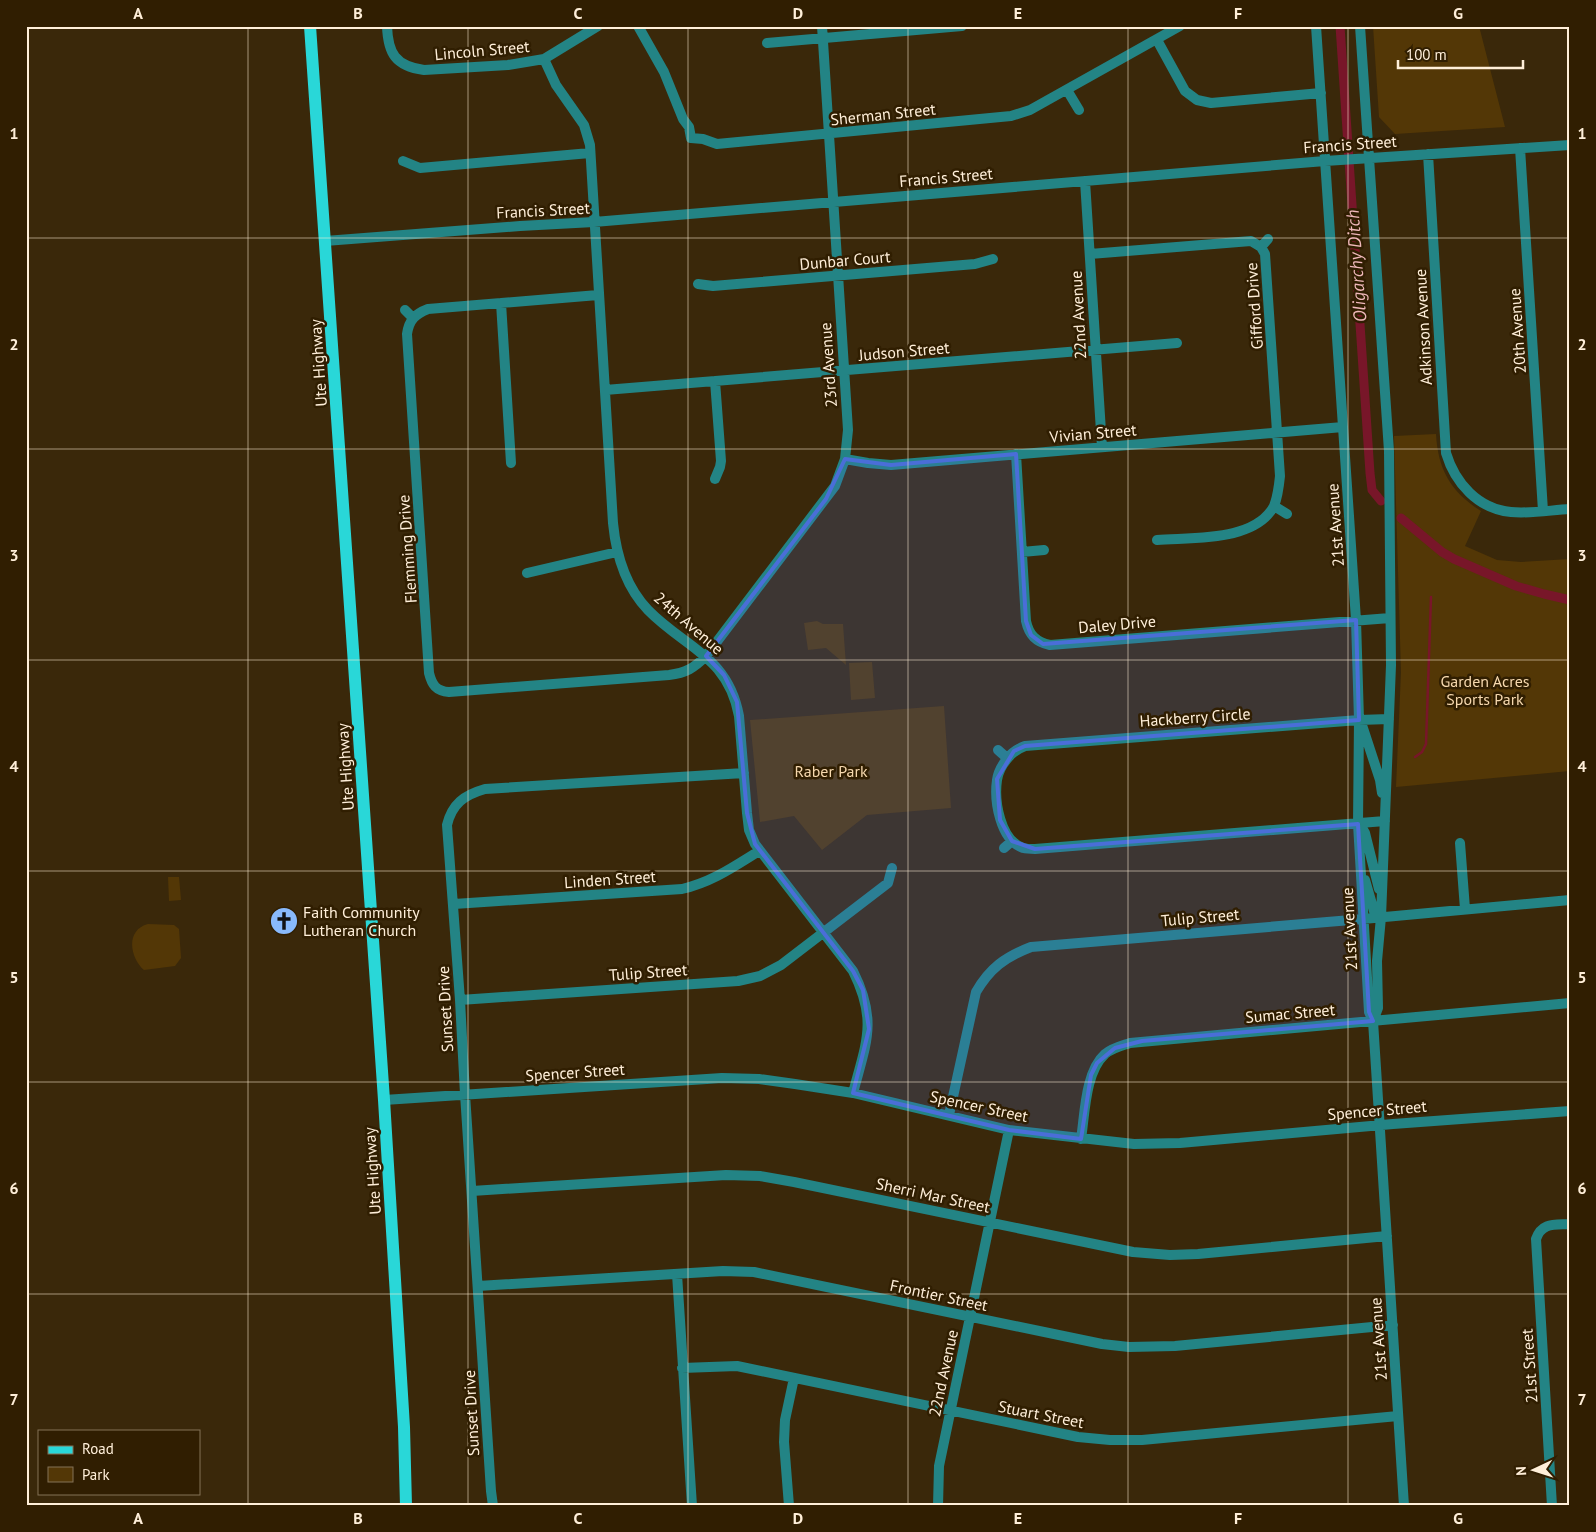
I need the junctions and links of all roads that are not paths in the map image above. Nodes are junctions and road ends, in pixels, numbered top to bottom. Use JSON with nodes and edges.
{"nodes":[{"id":1,"x":310,"y":26,"type":"edge"},
{"id":2,"x":387,"y":26,"type":"edge"},
{"id":3,"x":598,"y":26,"type":"edge"},
{"id":4,"x":638,"y":26,"type":"edge"},
{"id":5,"x":822,"y":26,"type":"edge"},
{"id":6,"x":962,"y":26,"type":"edge"},
{"id":7,"x":1180,"y":26,"type":"edge"},
{"id":8,"x":1316,"y":26,"type":"edge"},
{"id":9,"x":1360,"y":26,"type":"edge"},
{"id":10,"x":822,"y":39,"type":"junction"},
{"id":11,"x":1156,"y":40,"type":"junction"},
{"id":12,"x":767,"y":43,"type":"dead end"},
{"id":13,"x":544,"y":59,"type":"junction"},
{"id":14,"x":1068,"y":90,"type":"junction"},
{"id":15,"x":1321,"y":93,"type":"junction"},
{"id":16,"x":1079,"y":110,"type":"dead end"},
{"id":17,"x":828,"y":134,"type":"junction"},
{"id":18,"x":1570,"y":145,"type":"edge"},
{"id":19,"x":1520,"y":148,"type":"junction"},
{"id":20,"x":590,"y":153,"type":"junction"},
{"id":21,"x":1428,"y":154,"type":"junction"},
{"id":22,"x":1363,"y":158,"type":"junction"},
{"id":23,"x":1325,"y":160,"type":"junction"},
{"id":24,"x":404,"y":161,"type":"dead end"},
{"id":25,"x":1085,"y":181,"type":"junction"},
{"id":26,"x":833,"y":202,"type":"junction"},
{"id":27,"x":594,"y":222,"type":"junction"},
{"id":28,"x":325,"y":241,"type":"junction"},
{"id":29,"x":1090,"y":254,"type":"junction"},
{"id":30,"x":993,"y":258,"type":"dead end"},
{"id":31,"x":837,"y":275,"type":"junction"},
{"id":32,"x":698,"y":284,"type":"dead end"},
{"id":33,"x":598,"y":295,"type":"junction"},
{"id":34,"x":502,"y":303,"type":"junction"},
{"id":35,"x":405,"y":310,"type":"dead end"},
{"id":36,"x":413,"y":318,"type":"junction"},
{"id":37,"x":1177,"y":343,"type":"dead end"},
{"id":38,"x":1095,"y":350,"type":"junction"},
{"id":39,"x":844,"y":371,"type":"junction"},
{"id":40,"x":715,"y":382,"type":"junction"},
{"id":41,"x":605,"y":390,"type":"junction"},
{"id":42,"x":1343,"y":427,"type":"junction"},
{"id":43,"x":1278,"y":432,"type":"junction"},
{"id":44,"x":1102,"y":448,"type":"junction"},
{"id":45,"x":1016,"y":454,"type":"junction"},
{"id":46,"x":845,"y":459,"type":"junction"},
{"id":47,"x":511,"y":463,"type":"dead end"},
{"id":48,"x":715,"y":479,"type":"dead end"},
{"id":49,"x":1274,"y":506,"type":"junction"},
{"id":50,"x":1570,"y":509,"type":"edge"},
{"id":51,"x":1543,"y":511,"type":"junction"},
{"id":52,"x":1287,"y":514,"type":"dead end"},
{"id":53,"x":1157,"y":540,"type":"dead end"},
{"id":54,"x":1044,"y":550,"type":"dead end"},
{"id":55,"x":617,"y":552,"type":"junction"},
{"id":56,"x":1022,"y":552,"type":"junction"},
{"id":57,"x":528,"y":573,"type":"dead end"},
{"id":58,"x":1390,"y":618,"type":"junction"},
{"id":59,"x":1356,"y":620,"type":"junction"},
{"id":60,"x":1036,"y":640,"type":"junction"},
{"id":61,"x":1028,"y":648,"type":"dead end"},
{"id":62,"x":706,"y":656,"type":"junction"},
{"id":63,"x":1389,"y":719,"type":"junction"},
{"id":64,"x":1359,"y":720,"type":"junction"},
{"id":65,"x":998,"y":750,"type":"dead end"},
{"id":66,"x":1007,"y":758,"type":"junction"},
{"id":67,"x":744,"y":773,"type":"junction"},
{"id":68,"x":1385,"y":816,"type":"junction"},
{"id":69,"x":1358,"y":824,"type":"junction"},
{"id":70,"x":1460,"y":843,"type":"dead end"},
{"id":71,"x":759,"y":851,"type":"junction"},
{"id":72,"x":892,"y":868,"type":"dead end"},
{"id":73,"x":1361,"y":870,"type":"junction"},
{"id":74,"x":1382,"y":900,"type":"junction"},
{"id":75,"x":1570,"y":900,"type":"edge"},
{"id":76,"x":454,"y":904,"type":"junction"},
{"id":77,"x":1465,"y":909,"type":"junction"},
{"id":78,"x":1379,"y":917,"type":"junction"},
{"id":79,"x":1363,"y":919,"type":"junction"},
{"id":80,"x":823,"y":932,"type":"junction"},
{"id":81,"x":1377,"y":961,"type":"junction"},
{"id":82,"x":460,"y":1000,"type":"junction"},
{"id":83,"x":1570,"y":1004,"type":"edge"},
{"id":84,"x":1373,"y":1021,"type":"junction"},
{"id":85,"x":853,"y":1093,"type":"junction"},
{"id":86,"x":465,"y":1094,"type":"junction"},
{"id":87,"x":384,"y":1100,"type":"junction"},
{"id":88,"x":1570,"y":1110,"type":"edge"},
{"id":89,"x":949,"y":1115,"type":"junction"},
{"id":90,"x":1380,"y":1125,"type":"junction"},
{"id":91,"x":1009,"y":1130,"type":"junction"},
{"id":92,"x":1080,"y":1139,"type":"junction"},
{"id":93,"x":472,"y":1191,"type":"junction"},
{"id":94,"x":990,"y":1222,"type":"junction"},
{"id":95,"x":1570,"y":1224,"type":"edge"},
{"id":96,"x":1387,"y":1236,"type":"junction"},
{"id":97,"x":677,"y":1274,"type":"junction"},
{"id":98,"x":478,"y":1286,"type":"junction"},
{"id":99,"x":970,"y":1317,"type":"junction"},
{"id":100,"x":1393,"y":1325,"type":"junction"},
{"id":101,"x":682,"y":1368,"type":"junction"},
{"id":102,"x":794,"y":1378,"type":"junction"},
{"id":103,"x":950,"y":1411,"type":"junction"},
{"id":104,"x":1398,"y":1416,"type":"junction"},
{"id":105,"x":406,"y":1506,"type":"edge"},
{"id":106,"x":493,"y":1506,"type":"edge"},
{"id":107,"x":692,"y":1506,"type":"edge"},
{"id":108,"x":789,"y":1506,"type":"edge"},
{"id":109,"x":938,"y":1506,"type":"edge"},
{"id":110,"x":1404,"y":1506,"type":"edge"},
{"id":111,"x":1552,"y":1506,"type":"edge"}],
"edges":[{"from":1,"to":28,"type":"main road","name":"Ute Highway"},
{"from":2,"to":13,"type":"street","name":"Lincoln Street"},
{"from":3,"to":13,"type":"street","name":"Lincoln Street"},
{"from":4,"to":17,"type":"street","name":"Sherman Street"},
{"from":5,"to":10,"type":"street","name":"23rd Avenue"},
{"from":6,"to":10,"type":"street"},
{"from":7,"to":11,"type":"street","name":"Sherman Street"},
{"from":8,"to":15,"type":"street","name":"21st Avenue"},
{"from":9,"to":22,"type":"street","name":"21st Avenue"},
{"from":10,"to":12,"type":"street"},
{"from":10,"to":17,"type":"street","name":"23rd Avenue"},
{"from":11,"to":14,"type":"street","name":"Sherman Street"},
{"from":11,"to":15,"type":"street"},
{"from":13,"to":20,"type":"street","name":"24th Avenue"},
{"from":14,"to":16,"type":"street"},
{"from":14,"to":17,"type":"street","name":"Sherman Street"},
{"from":15,"to":23,"type":"street","name":"21st Avenue"},
{"from":17,"to":26,"type":"street","name":"23rd Avenue"},
{"from":18,"to":19,"type":"street","name":"Francis Street"},
{"from":19,"to":21,"type":"street","name":"Francis Street"},
{"from":19,"to":51,"type":"street","name":"20th Avenue"},
{"from":20,"to":24,"type":"street"},
{"from":20,"to":27,"type":"street","name":"24th Avenue"},
{"from":21,"to":22,"type":"street","name":"Francis Street"},
{"from":21,"to":51,"type":"street","name":"Adkinson Avenue"},
{"from":22,"to":23,"type":"street","name":"Francis Street"},
{"from":22,"to":58,"type":"street","name":"21st Avenue"},
{"from":23,"to":25,"type":"street","name":"Francis Street"},
{"from":23,"to":42,"type":"street","name":"21st Avenue"},
{"from":25,"to":26,"type":"street","name":"Francis Street"},
{"from":25,"to":29,"type":"street","name":"22nd Avenue"},
{"from":26,"to":27,"type":"street","name":"Francis Street"},
{"from":26,"to":31,"type":"street","name":"23rd Avenue"},
{"from":27,"to":28,"type":"street","name":"Francis Street"},
{"from":27,"to":33,"type":"street","name":"24th Avenue"},
{"from":28,"to":87,"type":"main road","name":"Ute Highway"},
{"from":29,"to":38,"type":"street","name":"22nd Avenue"},
{"from":29,"to":43,"type":"street","name":"Gifford Drive"},
{"from":30,"to":31,"type":"street","name":"Dunbar Court"},
{"from":31,"to":32,"type":"street","name":"Dunbar Court"},
{"from":31,"to":39,"type":"street","name":"23rd Avenue"},
{"from":33,"to":34,"type":"street"},
{"from":33,"to":41,"type":"street","name":"24th Avenue"},
{"from":34,"to":36,"type":"street"},
{"from":34,"to":47,"type":"street"},
{"from":35,"to":36,"type":"street"},
{"from":36,"to":62,"type":"street","name":"Flemming Drive"},
{"from":37,"to":38,"type":"street","name":"Judson Street"},
{"from":38,"to":39,"type":"street","name":"Judson Street"},
{"from":38,"to":44,"type":"street","name":"22nd Avenue"},
{"from":39,"to":40,"type":"street","name":"Judson Street"},
{"from":39,"to":46,"type":"street","name":"23rd Avenue"},
{"from":40,"to":41,"type":"street","name":"Judson Street"},
{"from":40,"to":48,"type":"street"},
{"from":41,"to":55,"type":"street","name":"24th Avenue"},
{"from":42,"to":43,"type":"street","name":"Vivian Street"},
{"from":42,"to":59,"type":"street","name":"21st Avenue"},
{"from":43,"to":44,"type":"street","name":"Vivian Street"},
{"from":43,"to":49,"type":"street","name":"Gifford Drive"},
{"from":44,"to":45,"type":"street","name":"Vivian Street"},
{"from":45,"to":46,"type":"street","name":"Vivian Street"},
{"from":45,"to":56,"type":"street"},
{"from":46,"to":62,"type":"street","name":"23rd Avenue"},
{"from":49,"to":52,"type":"street"},
{"from":49,"to":53,"type":"street","name":"Gifford Drive"},
{"from":50,"to":51,"type":"street"},
{"from":54,"to":56,"type":"street"},
{"from":55,"to":57,"type":"street"},
{"from":55,"to":62,"type":"street","name":"24th Avenue"},
{"from":56,"to":60,"type":"street"},
{"from":58,"to":59,"type":"street","name":"Daley Drive"},
{"from":58,"to":63,"type":"street","name":"21st Avenue"},
{"from":59,"to":60,"type":"street","name":"Daley Drive"},
{"from":59,"to":64,"type":"street","name":"21st Avenue"},
{"from":60,"to":61,"type":"street"},
{"from":62,"to":67,"type":"street","name":"24th Avenue"},
{"from":63,"to":64,"type":"street","name":"Hackberry Circle"},
{"from":63,"to":68,"type":"street","name":"21st Avenue"},
{"from":64,"to":66,"type":"street","name":"Hackberry Circle"},
{"from":64,"to":68,"type":"street"},
{"from":64,"to":69,"type":"street","name":"21st Avenue"},
{"from":65,"to":66,"type":"street"},
{"from":66,"to":69,"type":"street"},
{"from":67,"to":71,"type":"street","name":"24th Avenue"},
{"from":67,"to":76,"type":"street","name":"Sunset Drive"},
{"from":68,"to":69,"type":"street"},
{"from":68,"to":74,"type":"street","name":"21st Avenue"},
{"from":69,"to":73,"type":"street","name":"21st Avenue"},
{"from":69,"to":74,"type":"street"},
{"from":70,"to":77,"type":"street"},
{"from":71,"to":76,"type":"street","name":"Linden Street"},
{"from":71,"to":80,"type":"street","name":"24th Avenue"},
{"from":72,"to":80,"type":"street","name":"Tulip Street"},
{"from":73,"to":78,"type":"street"},
{"from":73,"to":79,"type":"street","name":"21st Avenue"},
{"from":74,"to":78,"type":"street","name":"21st Avenue"},
{"from":75,"to":77,"type":"street","name":"Tulip Street"},
{"from":76,"to":82,"type":"street","name":"Sunset Drive"},
{"from":77,"to":78,"type":"street","name":"Tulip Street"},
{"from":78,"to":79,"type":"street","name":"Tulip Street"},
{"from":78,"to":81,"type":"street","name":"21st Avenue"},
{"from":79,"to":81,"type":"street"},
{"from":79,"to":84,"type":"street","name":"21st Avenue"},
{"from":79,"to":89,"type":"street","name":"Tulip Street"},
{"from":80,"to":82,"type":"street","name":"Tulip Street"},
{"from":80,"to":85,"type":"street","name":"24th Avenue"},
{"from":81,"to":84,"type":"street","name":"21st Avenue"},
{"from":82,"to":86,"type":"street","name":"Sunset Drive"},
{"from":83,"to":84,"type":"street","name":"Sumac Street"},
{"from":84,"to":90,"type":"street","name":"21st Avenue"},
{"from":84,"to":92,"type":"street","name":"Sumac Street"},
{"from":85,"to":86,"type":"street","name":"Spencer Street"},
{"from":85,"to":89,"type":"street","name":"Spencer Street"},
{"from":86,"to":87,"type":"street","name":"Spencer Street"},
{"from":86,"to":93,"type":"street","name":"Sunset Drive"},
{"from":87,"to":105,"type":"main road","name":"Ute Highway"},
{"from":88,"to":90,"type":"street","name":"Spencer Street"},
{"from":89,"to":91,"type":"street","name":"Spencer Street"},
{"from":90,"to":92,"type":"street","name":"Spencer Street"},
{"from":90,"to":96,"type":"street","name":"21st Avenue"},
{"from":91,"to":92,"type":"street","name":"Spencer Street"},
{"from":91,"to":94,"type":"street","name":"22nd Avenue"},
{"from":93,"to":94,"type":"street","name":"Sherri Mar Street"},
{"from":93,"to":98,"type":"street","name":"Sunset Drive"},
{"from":94,"to":96,"type":"street","name":"Sherri Mar Street"},
{"from":94,"to":99,"type":"street","name":"22nd Avenue"},
{"from":95,"to":111,"type":"street","name":"21st Street"},
{"from":96,"to":100,"type":"street","name":"21st Avenue"},
{"from":97,"to":98,"type":"street","name":"Frontier Street"},
{"from":97,"to":99,"type":"street","name":"Frontier Street"},
{"from":97,"to":101,"type":"street"},
{"from":98,"to":106,"type":"street","name":"Sunset Drive"},
{"from":99,"to":100,"type":"street","name":"Frontier Street"},
{"from":99,"to":103,"type":"street","name":"22nd Avenue"},
{"from":100,"to":104,"type":"street","name":"21st Avenue"},
{"from":101,"to":102,"type":"street","name":"Stuart Street"},
{"from":101,"to":107,"type":"street"},
{"from":102,"to":103,"type":"street","name":"Stuart Street"},
{"from":102,"to":108,"type":"street"},
{"from":103,"to":104,"type":"street","name":"Stuart Street"},
{"from":103,"to":109,"type":"street","name":"22nd Avenue"},
{"from":104,"to":110,"type":"street","name":"21st Avenue"}]}
